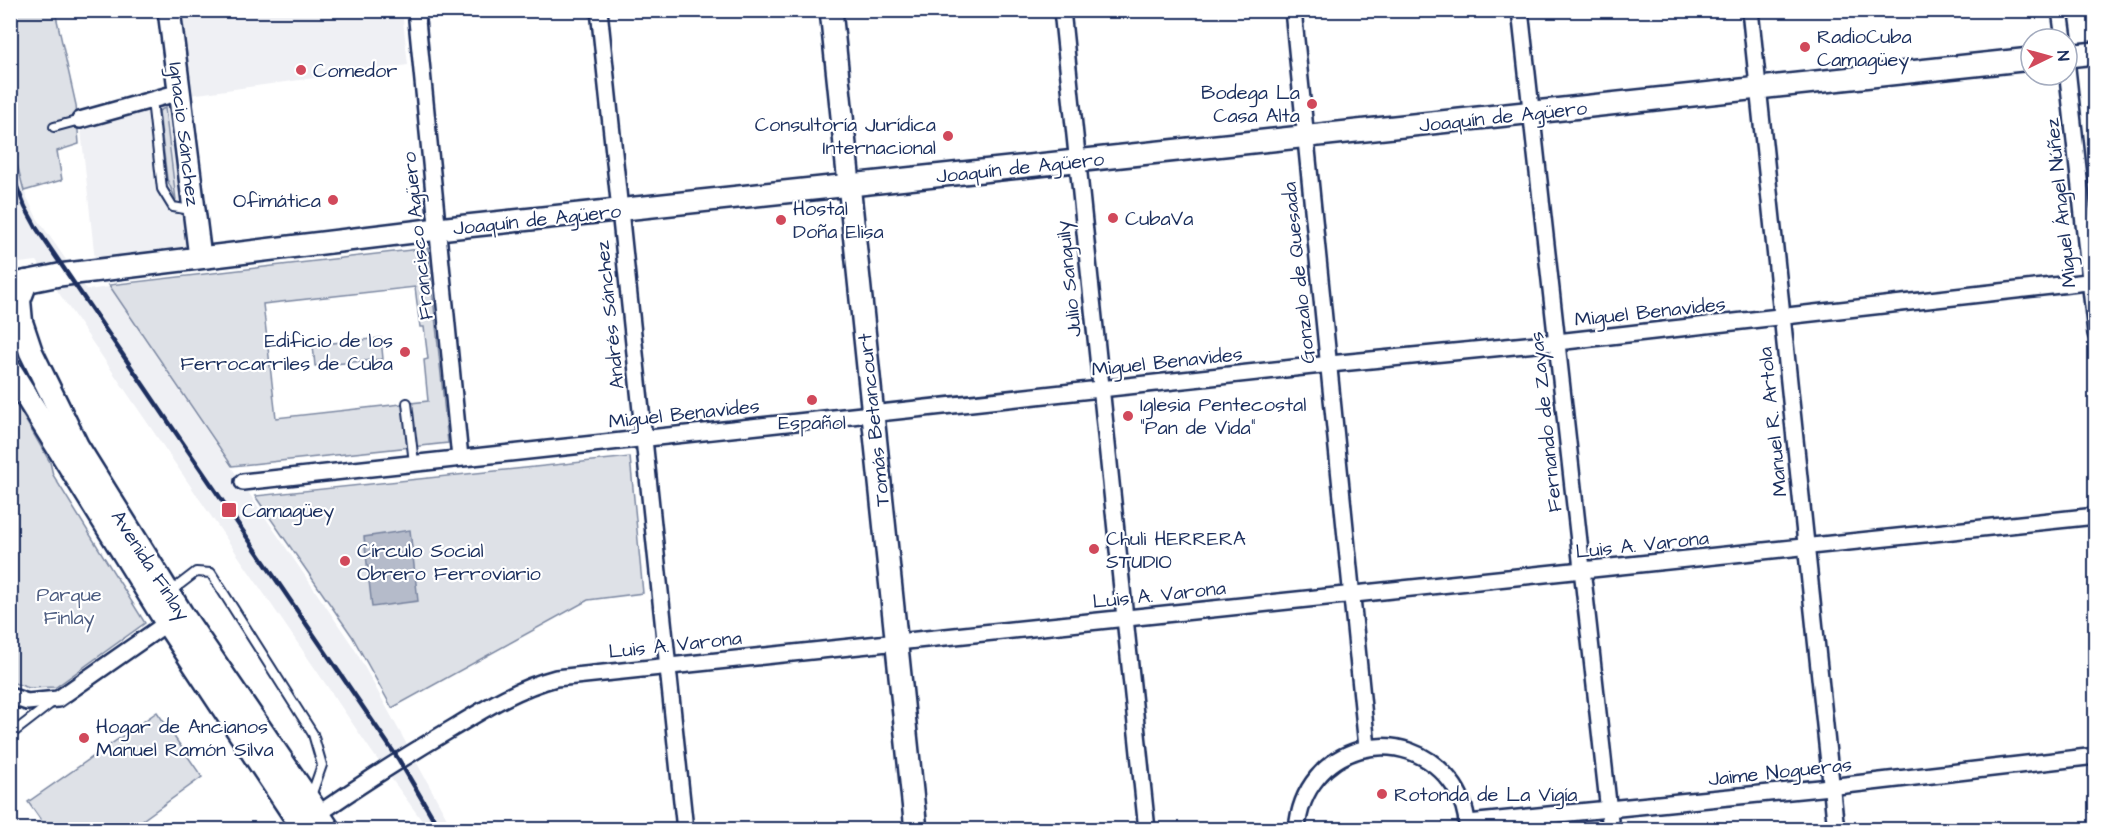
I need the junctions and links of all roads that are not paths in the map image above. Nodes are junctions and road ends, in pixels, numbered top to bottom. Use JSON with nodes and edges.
{"nodes":[{"id":1,"x":169,"y":10,"type":"edge"},
{"id":2,"x":416,"y":10,"type":"edge"},
{"id":3,"x":598,"y":10,"type":"edge"},
{"id":4,"x":831,"y":10,"type":"edge"},
{"id":5,"x":1062,"y":10,"type":"edge"},
{"id":6,"x":1293,"y":10,"type":"edge"},
{"id":7,"x":1520,"y":10,"type":"edge"},
{"id":8,"x":1750,"y":10,"type":"edge"},
{"id":9,"x":2060,"y":10,"type":"edge"},
{"id":10,"x":2062,"y":27,"type":"edge"},
{"id":11,"x":2096,"y":53,"type":"edge"},
{"id":12,"x":2079,"y":55,"type":"edge"},
{"id":13,"x":2019,"y":60,"type":"edge"},
{"id":14,"x":2069,"y":87,"type":"edge"},
{"id":15,"x":1758,"y":88,"type":"junction"},
{"id":16,"x":180,"y":92,"type":"junction"},
{"id":17,"x":152,"y":100,"type":"junction"},
{"id":18,"x":1531,"y":113,"type":"junction"},
{"id":19,"x":80,"y":120,"type":"joint"},
{"id":20,"x":54,"y":127,"type":"dead end"},
{"id":21,"x":1305,"y":137,"type":"junction"},
{"id":22,"x":1077,"y":161,"type":"junction"},
{"id":23,"x":848,"y":186,"type":"junction"},
{"id":24,"x":195,"y":210,"type":"junction"},
{"id":25,"x":620,"y":210,"type":"junction"},
{"id":26,"x":438,"y":229,"type":"junction"},
{"id":27,"x":200,"y":257,"type":"junction"},
{"id":28,"x":2093,"y":282,"type":"edge"},
{"id":29,"x":18,"y":284,"type":"edge"},
{"id":30,"x":1782,"y":318,"type":"junction"},
{"id":31,"x":2096,"y":334,"type":"edge"},
{"id":32,"x":1557,"y":342,"type":"junction"},
{"id":33,"x":1328,"y":364,"type":"junction"},
{"id":34,"x":10,"y":370,"type":"edge"},
{"id":35,"x":1101,"y":389,"type":"junction"},
{"id":36,"x":407,"y":404,"type":"dead end"},
{"id":37,"x":872,"y":414,"type":"junction"},
{"id":38,"x":644,"y":438,"type":"junction"},
{"id":39,"x":460,"y":458,"type":"junction"},
{"id":40,"x":414,"y":463,"type":"junction"},
{"id":41,"x":243,"y":482,"type":"dead end"},
{"id":42,"x":2096,"y":516,"type":"edge"},
{"id":43,"x":1806,"y":547,"type":"junction"},
{"id":44,"x":1582,"y":572,"type":"junction"},
{"id":45,"x":1351,"y":594,"type":"junction"},
{"id":46,"x":161,"y":598,"type":"junction"},
{"id":47,"x":174,"y":618,"type":"junction"},
{"id":48,"x":1125,"y":619,"type":"junction"},
{"id":49,"x":896,"y":643,"type":"junction"},
{"id":50,"x":668,"y":666,"type":"junction"},
{"id":51,"x":10,"y":696,"type":"edge"},
{"id":52,"x":58,"y":699,"type":"junction"},
{"id":53,"x":10,"y":735,"type":"edge"},
{"id":54,"x":1367,"y":747,"type":"junction"},
{"id":55,"x":2096,"y":756,"type":"edge"},
{"id":56,"x":1831,"y":787,"type":"junction"},
{"id":57,"x":1609,"y":810,"type":"junction"},
{"id":58,"x":313,"y":820,"type":"edge"},
{"id":59,"x":1467,"y":826,"type":"edge"},
{"id":60,"x":685,"y":830,"type":"edge"},
{"id":61,"x":916,"y":830,"type":"edge"},
{"id":62,"x":1148,"y":830,"type":"edge"},
{"id":63,"x":1297,"y":830,"type":"edge"},
{"id":64,"x":1611,"y":830,"type":"edge"},
{"id":65,"x":1836,"y":830,"type":"edge"}],
"edges":[{"from":1,"to":16,"type":"street","name":"Ignacio Sánchez"},
{"from":2,"to":26,"type":"street","name":"Francisco Agüero"},
{"from":3,"to":25,"type":"street","name":"Andrés Sánchez"},
{"from":4,"to":23,"type":"street","name":"Tomás Betancourt"},
{"from":5,"to":22,"type":"street","name":"Julio Sanguily"},
{"from":6,"to":21,"type":"street","name":"Gonzalo de Quesada"},
{"from":7,"to":18,"type":"street","name":"Fernando de Zayas"},
{"from":8,"to":15,"type":"street","name":"Manuel R. Artola"},
{"from":9,"to":10,"type":"street"},
{"from":11,"to":12,"type":"street"},
{"from":13,"to":15,"type":"street","name":"Joaquín de Agüero"},
{"from":14,"to":28,"type":"street","name":"Miguel Ángel Núñez"},
{"from":15,"to":18,"type":"street","name":"Joaquín de Agüero"},
{"from":15,"to":30,"type":"street","name":"Manuel R. Artola"},
{"from":16,"to":17,"type":"street"},
{"from":16,"to":24,"type":"street","name":"Ignacio Sánchez"},
{"from":17,"to":19,"type":"street"},
{"from":17,"to":24,"type":"lane"},
{"from":18,"to":21,"type":"street","name":"Joaquín de Agüero"},
{"from":18,"to":32,"type":"street","name":"Fernando de Zayas"},
{"from":19,"to":20,"type":"lane"},
{"from":21,"to":22,"type":"street","name":"Joaquín de Agüero"},
{"from":21,"to":33,"type":"street","name":"Gonzalo de Quesada"},
{"from":22,"to":23,"type":"street","name":"Joaquín de Agüero"},
{"from":22,"to":35,"type":"street","name":"Julio Sanguily"},
{"from":23,"to":25,"type":"street","name":"Joaquín de Agüero"},
{"from":23,"to":37,"type":"street","name":"Tomás Betancourt"},
{"from":24,"to":27,"type":"street","name":"Ignacio Sánchez"},
{"from":25,"to":26,"type":"street","name":"Joaquín de Agüero"},
{"from":25,"to":38,"type":"street","name":"Andrés Sánchez"},
{"from":26,"to":27,"type":"street","name":"Joaquín de Agüero"},
{"from":26,"to":39,"type":"street","name":"Francisco Agüero"},
{"from":27,"to":29,"type":"street","name":"Joaquín de Agüero"},
{"from":28,"to":30,"type":"street","name":"Miguel Benavides"},
{"from":28,"to":31,"type":"street","name":"Miguel Ángel Núñez"},
{"from":29,"to":46,"type":"main road","name":"Avenida Finlay"},
{"from":30,"to":32,"type":"street","name":"Miguel Benavides"},
{"from":30,"to":43,"type":"street","name":"Manuel R. Artola"},
{"from":32,"to":33,"type":"street","name":"Miguel Benavides"},
{"from":32,"to":44,"type":"street","name":"Fernando de Zayas"},
{"from":33,"to":35,"type":"street","name":"Miguel Benavides"},
{"from":33,"to":45,"type":"street","name":"Gonzalo de Quesada"},
{"from":34,"to":46,"type":"main road","name":"Avenida Finlay"},
{"from":35,"to":37,"type":"street","name":"Miguel Benavides"},
{"from":35,"to":48,"type":"street","name":"Julio Sanguily"},
{"from":36,"to":40,"type":"lane"},
{"from":37,"to":38,"type":"street","name":"Miguel Benavides"},
{"from":37,"to":49,"type":"street","name":"Tomás Betancourt"},
{"from":38,"to":39,"type":"street","name":"Miguel Benavides"},
{"from":38,"to":50,"type":"street","name":"Andrés Sánchez"},
{"from":39,"to":40,"type":"street","name":"Miguel Benavides"},
{"from":40,"to":41,"type":"street","name":"Miguel Benavides"},
{"from":42,"to":43,"type":"street","name":"Luis A. Varona"},
{"from":43,"to":44,"type":"street","name":"Luis A. Varona"},
{"from":43,"to":56,"type":"street","name":"Manuel R. Artola"},
{"from":44,"to":45,"type":"street","name":"Luis A. Varona"},
{"from":44,"to":57,"type":"street","name":"Fernando de Zayas"},
{"from":45,"to":48,"type":"street","name":"Luis A. Varona"},
{"from":45,"to":54,"type":"street","name":"Gonzalo de Quesada"},
{"from":46,"to":47,"type":"main road","name":"Avenida Finlay"},
{"from":46,"to":58,"type":"lane"},
{"from":47,"to":52,"type":"street"},
{"from":47,"to":58,"type":"main road","name":"Avenida Finlay"},
{"from":48,"to":49,"type":"street","name":"Luis A. Varona"},
{"from":48,"to":62,"type":"street","name":"Julio Sanguily"},
{"from":49,"to":50,"type":"street","name":"Luis A. Varona"},
{"from":49,"to":61,"type":"street","name":"Tomás Betancourt"},
{"from":50,"to":58,"type":"street","name":"Luis A. Varona"},
{"from":50,"to":60,"type":"street","name":"Andrés Sánchez"},
{"from":51,"to":52,"type":"street"},
{"from":52,"to":53,"type":"lane"},
{"from":54,"to":59,"type":"street"},
{"from":54,"to":63,"type":"street"},
{"from":55,"to":56,"type":"street","name":"Jaime Nogueras"},
{"from":56,"to":57,"type":"street","name":"Jaime Nogueras"},
{"from":56,"to":65,"type":"street","name":"Manuel R. Artola"},
{"from":57,"to":59,"type":"street","name":"Jaime Nogueras"},
{"from":57,"to":64,"type":"street","name":"Fernando de Zayas"}]}
